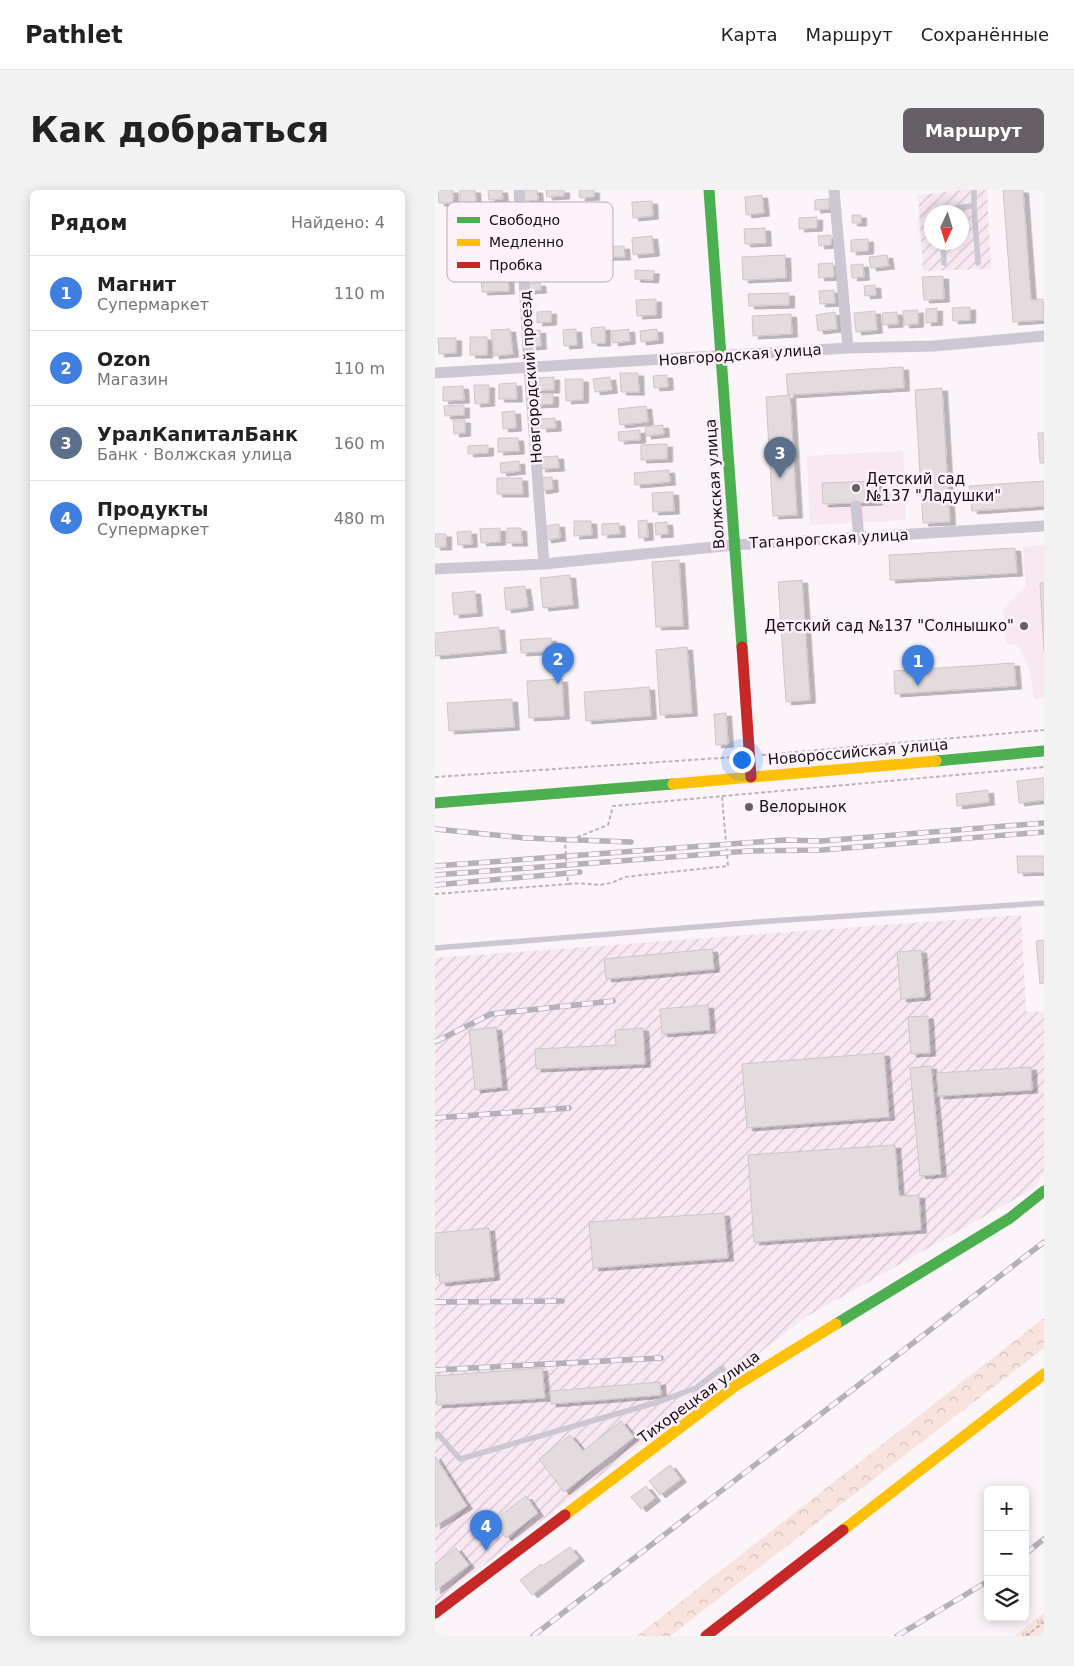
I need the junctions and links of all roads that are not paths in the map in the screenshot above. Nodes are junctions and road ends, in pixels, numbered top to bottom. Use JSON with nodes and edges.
{"nodes":[{"id":1,"x":709,"y":190,"type":"edge"},
{"id":2,"x":834,"y":190,"type":"edge"},
{"id":3,"x":974,"y":190,"type":"edge"},
{"id":4,"x":974,"y":206,"type":"junction"},
{"id":5,"x":969,"y":207,"type":"edge"},
{"id":6,"x":943,"y":250,"type":"edge"},
{"id":7,"x":944,"y":263,"type":"dead end"},
{"id":8,"x":978,"y":263,"type":"dead end"},
{"id":9,"x":524,"y":282,"type":"edge"},
{"id":10,"x":1044,"y":336,"type":"edge"},
{"id":11,"x":848,"y":348,"type":"junction"},
{"id":12,"x":722,"y":357,"type":"junction"},
{"id":13,"x":529,"y":367,"type":"junction"},
{"id":14,"x":435,"y":373,"type":"edge"},
{"id":15,"x":856,"y":506,"type":"dead end"},
{"id":16,"x":1044,"y":526,"type":"edge"},
{"id":17,"x":859,"y":539,"type":"junction"},
{"id":18,"x":734,"y":545,"type":"junction"},
{"id":19,"x":544,"y":564,"type":"junction"},
{"id":20,"x":435,"y":569,"type":"edge"},
{"id":21,"x":1044,"y":750,"type":"edge"},
{"id":22,"x":751,"y":777,"type":"junction"},
{"id":23,"x":435,"y":803,"type":"edge"},
{"id":24,"x":1044,"y":903,"type":"edge"},
{"id":25,"x":435,"y":948,"type":"edge"},
{"id":26,"x":1044,"y":1191,"type":"edge"},
{"id":27,"x":1044,"y":1374,"type":"edge"},
{"id":28,"x":735,"y":1386,"type":"junction"},
{"id":29,"x":435,"y":1435,"type":"edge"},
{"id":30,"x":435,"y":1613,"type":"edge"},
{"id":31,"x":706,"y":1636,"type":"edge"}],
"edges":[{"from":1,"to":12,"type":"street","name":"Волжская улица"},
{"from":2,"to":11,"type":"street"},
{"from":3,"to":4,"type":"lane"},
{"from":4,"to":5,"type":"lane"},
{"from":4,"to":8,"type":"lane"},
{"from":6,"to":7,"type":"lane"},
{"from":9,"to":13,"type":"street","name":"Новгородский проезд"},
{"from":10,"to":11,"type":"street","name":"Новгородская улица"},
{"from":11,"to":12,"type":"street","name":"Новгородская улица"},
{"from":12,"to":13,"type":"street","name":"Новгородская улица"},
{"from":12,"to":18,"type":"street","name":"Волжская улица"},
{"from":13,"to":14,"type":"street","name":"Новгородская улица"},
{"from":13,"to":19,"type":"street","name":"Новгородский проезд"},
{"from":15,"to":17,"type":"street"},
{"from":16,"to":17,"type":"street","name":"Таганрогская улица"},
{"from":17,"to":18,"type":"street","name":"Таганрогская улица"},
{"from":18,"to":19,"type":"street","name":"Таганрогская улица"},
{"from":18,"to":22,"type":"street","name":"Волжская улица"},
{"from":19,"to":20,"type":"street","name":"Таганрогская улица"},
{"from":21,"to":22,"type":"street","name":"Новороссийская улица"},
{"from":22,"to":23,"type":"street","name":"Новороссийская улица"},
{"from":24,"to":25,"type":"lane"},
{"from":26,"to":28,"type":"street","name":"Тихорецкая улица"},
{"from":27,"to":31,"type":"street"},
{"from":28,"to":29,"type":"lane"},
{"from":28,"to":30,"type":"street","name":"Тихорецкая улица"}]}
